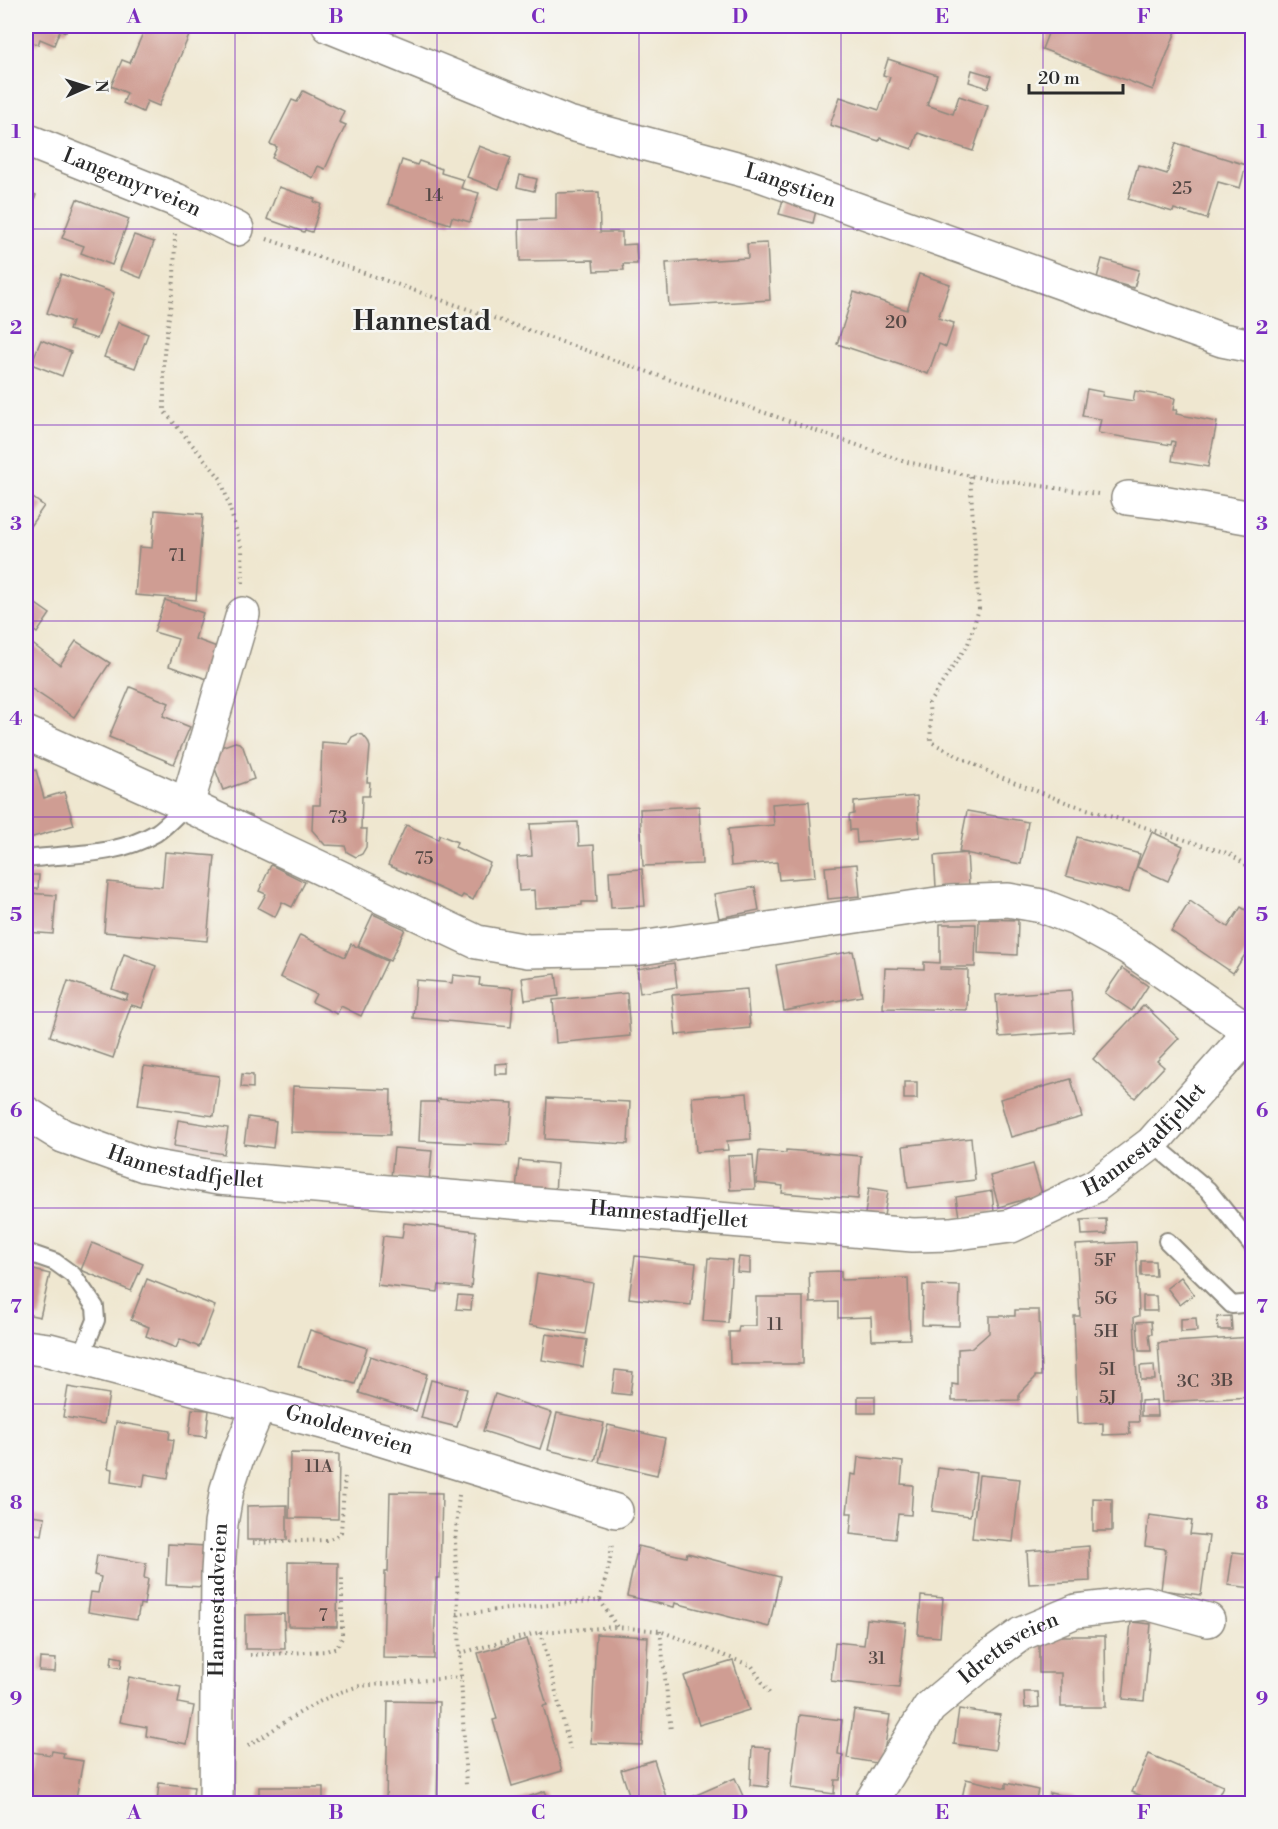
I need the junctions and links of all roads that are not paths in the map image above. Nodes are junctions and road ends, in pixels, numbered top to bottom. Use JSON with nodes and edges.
{"nodes":[{"id":1,"x":329,"y":26,"type":"edge"},
{"id":2,"x":26,"y":140,"type":"edge"},
{"id":3,"x":237,"y":229,"type":"road end"},
{"id":4,"x":1252,"y":345,"type":"edge"},
{"id":5,"x":1128,"y":498,"type":"road end"},
{"id":6,"x":1252,"y":518,"type":"edge"},
{"id":7,"x":243,"y":614,"type":"road end"},
{"id":8,"x":26,"y":733,"type":"edge"},
{"id":9,"x":187,"y":805,"type":"junction"},
{"id":10,"x":26,"y":859,"type":"edge"},
{"id":11,"x":1252,"y":1031,"type":"edge"},
{"id":12,"x":26,"y":1113,"type":"edge"},
{"id":13,"x":1152,"y":1143,"type":"junction"},
{"id":14,"x":1167,"y":1241,"type":"dead end"},
{"id":15,"x":1252,"y":1245,"type":"edge"},
{"id":16,"x":26,"y":1252,"type":"edge"},
{"id":17,"x":1252,"y":1303,"type":"edge"},
{"id":18,"x":26,"y":1347,"type":"edge"},
{"id":19,"x":80,"y":1359,"type":"junction"},
{"id":20,"x":260,"y":1404,"type":"junction"},
{"id":21,"x":616,"y":1511,"type":"road end"},
{"id":22,"x":1208,"y":1620,"type":"dead end"},
{"id":23,"x":216,"y":1803,"type":"edge"},
{"id":24,"x":870,"y":1803,"type":"edge"}],
"edges":[{"from":1,"to":4,"type":"street","name":"Langstien"},
{"from":2,"to":3,"type":"street","name":"Langemyrveien"},
{"from":5,"to":6,"type":"street"},
{"from":7,"to":9,"type":"street"},
{"from":8,"to":9,"type":"street","name":"Hannestadfjellet"},
{"from":9,"to":10,"type":"lane"},
{"from":9,"to":11,"type":"street","name":"Hannestadfjellet"},
{"from":11,"to":13,"type":"street","name":"Hannestadfjellet"},
{"from":12,"to":13,"type":"street","name":"Hannestadfjellet"},
{"from":13,"to":15,"type":"lane"},
{"from":14,"to":17,"type":"lane"},
{"from":16,"to":19,"type":"lane"},
{"from":18,"to":19,"type":"street","name":"Gnoldenveien"},
{"from":19,"to":20,"type":"street","name":"Gnoldenveien"},
{"from":20,"to":21,"type":"street","name":"Gnoldenveien"},
{"from":20,"to":23,"type":"street","name":"Hannestadveien"},
{"from":22,"to":24,"type":"street","name":"Idrettsveien"}]}
